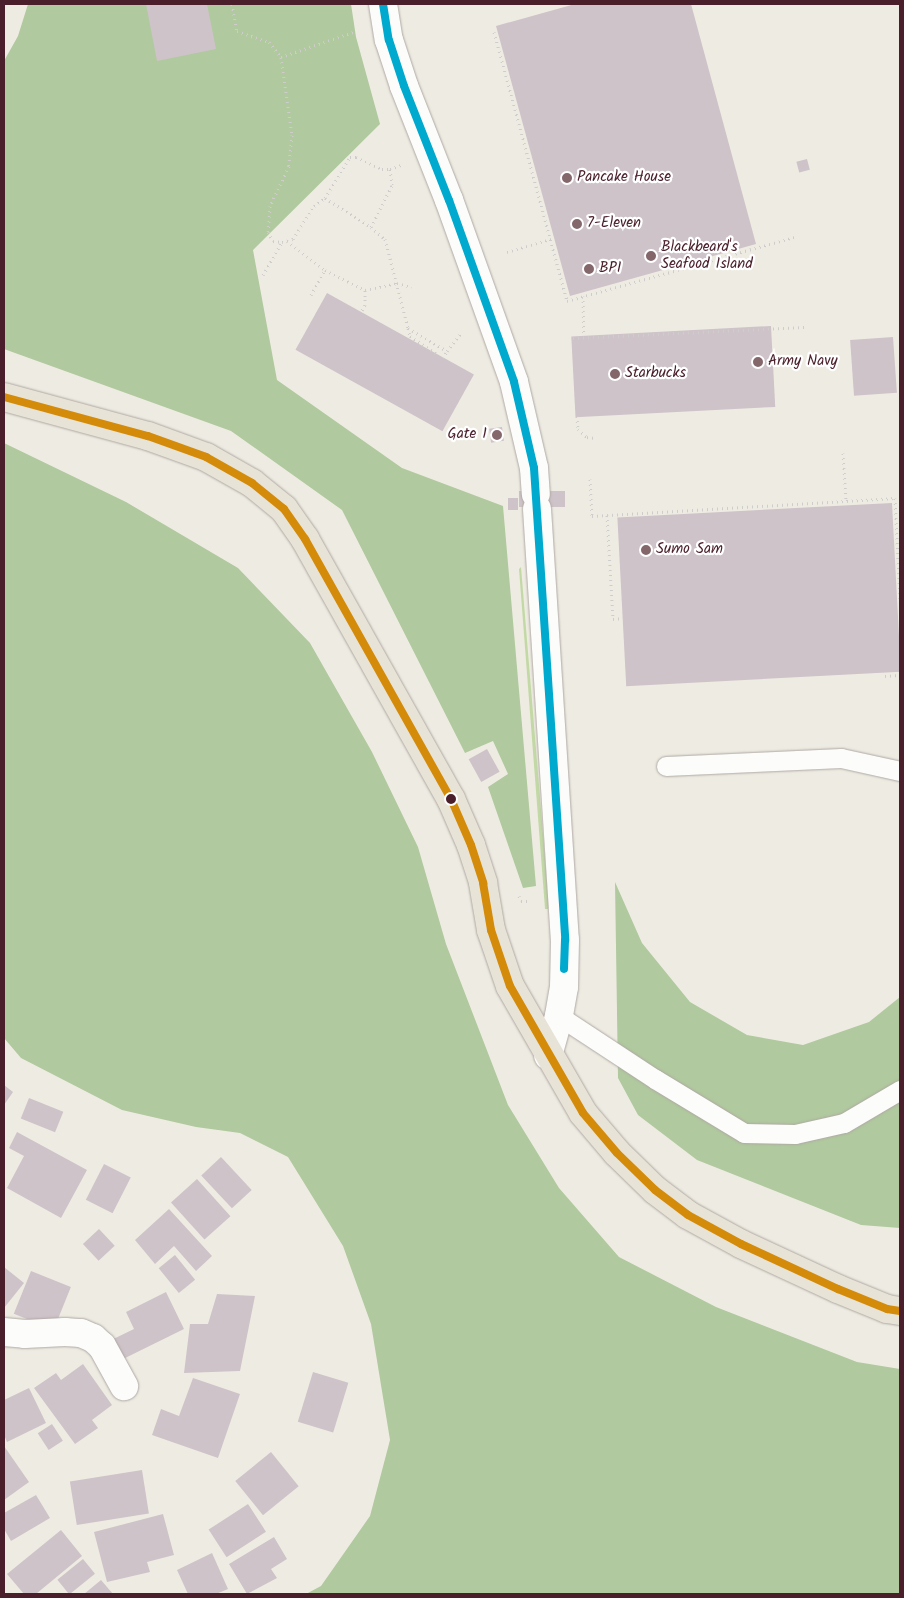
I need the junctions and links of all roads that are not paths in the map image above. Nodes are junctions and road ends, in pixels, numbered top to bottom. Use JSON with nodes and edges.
{"nodes":[{"id":1,"x":383,"y":4,"type":"edge"},
{"id":2,"x":4,"y":397,"type":"edge"},
{"id":3,"x":666,"y":766,"type":"dead end"},
{"id":4,"x":900,"y":770,"type":"edge"},
{"id":5,"x":559,"y":1016,"type":"junction"},
{"id":6,"x":548,"y":1056,"type":"junction"},
{"id":7,"x":900,"y":1090,"type":"edge"},
{"id":8,"x":900,"y":1311,"type":"edge"},
{"id":9,"x":4,"y":1332,"type":"edge"},
{"id":10,"x":124,"y":1386,"type":"dead end"}],
"edges":[{"from":1,"to":5,"type":"street"},
{"from":2,"to":6,"type":"main road"},
{"from":3,"to":4,"type":"lane"},
{"from":5,"to":6,"type":"street"},
{"from":5,"to":7,"type":"lane"},
{"from":6,"to":8,"type":"main road"},
{"from":9,"to":10,"type":"street"}]}
